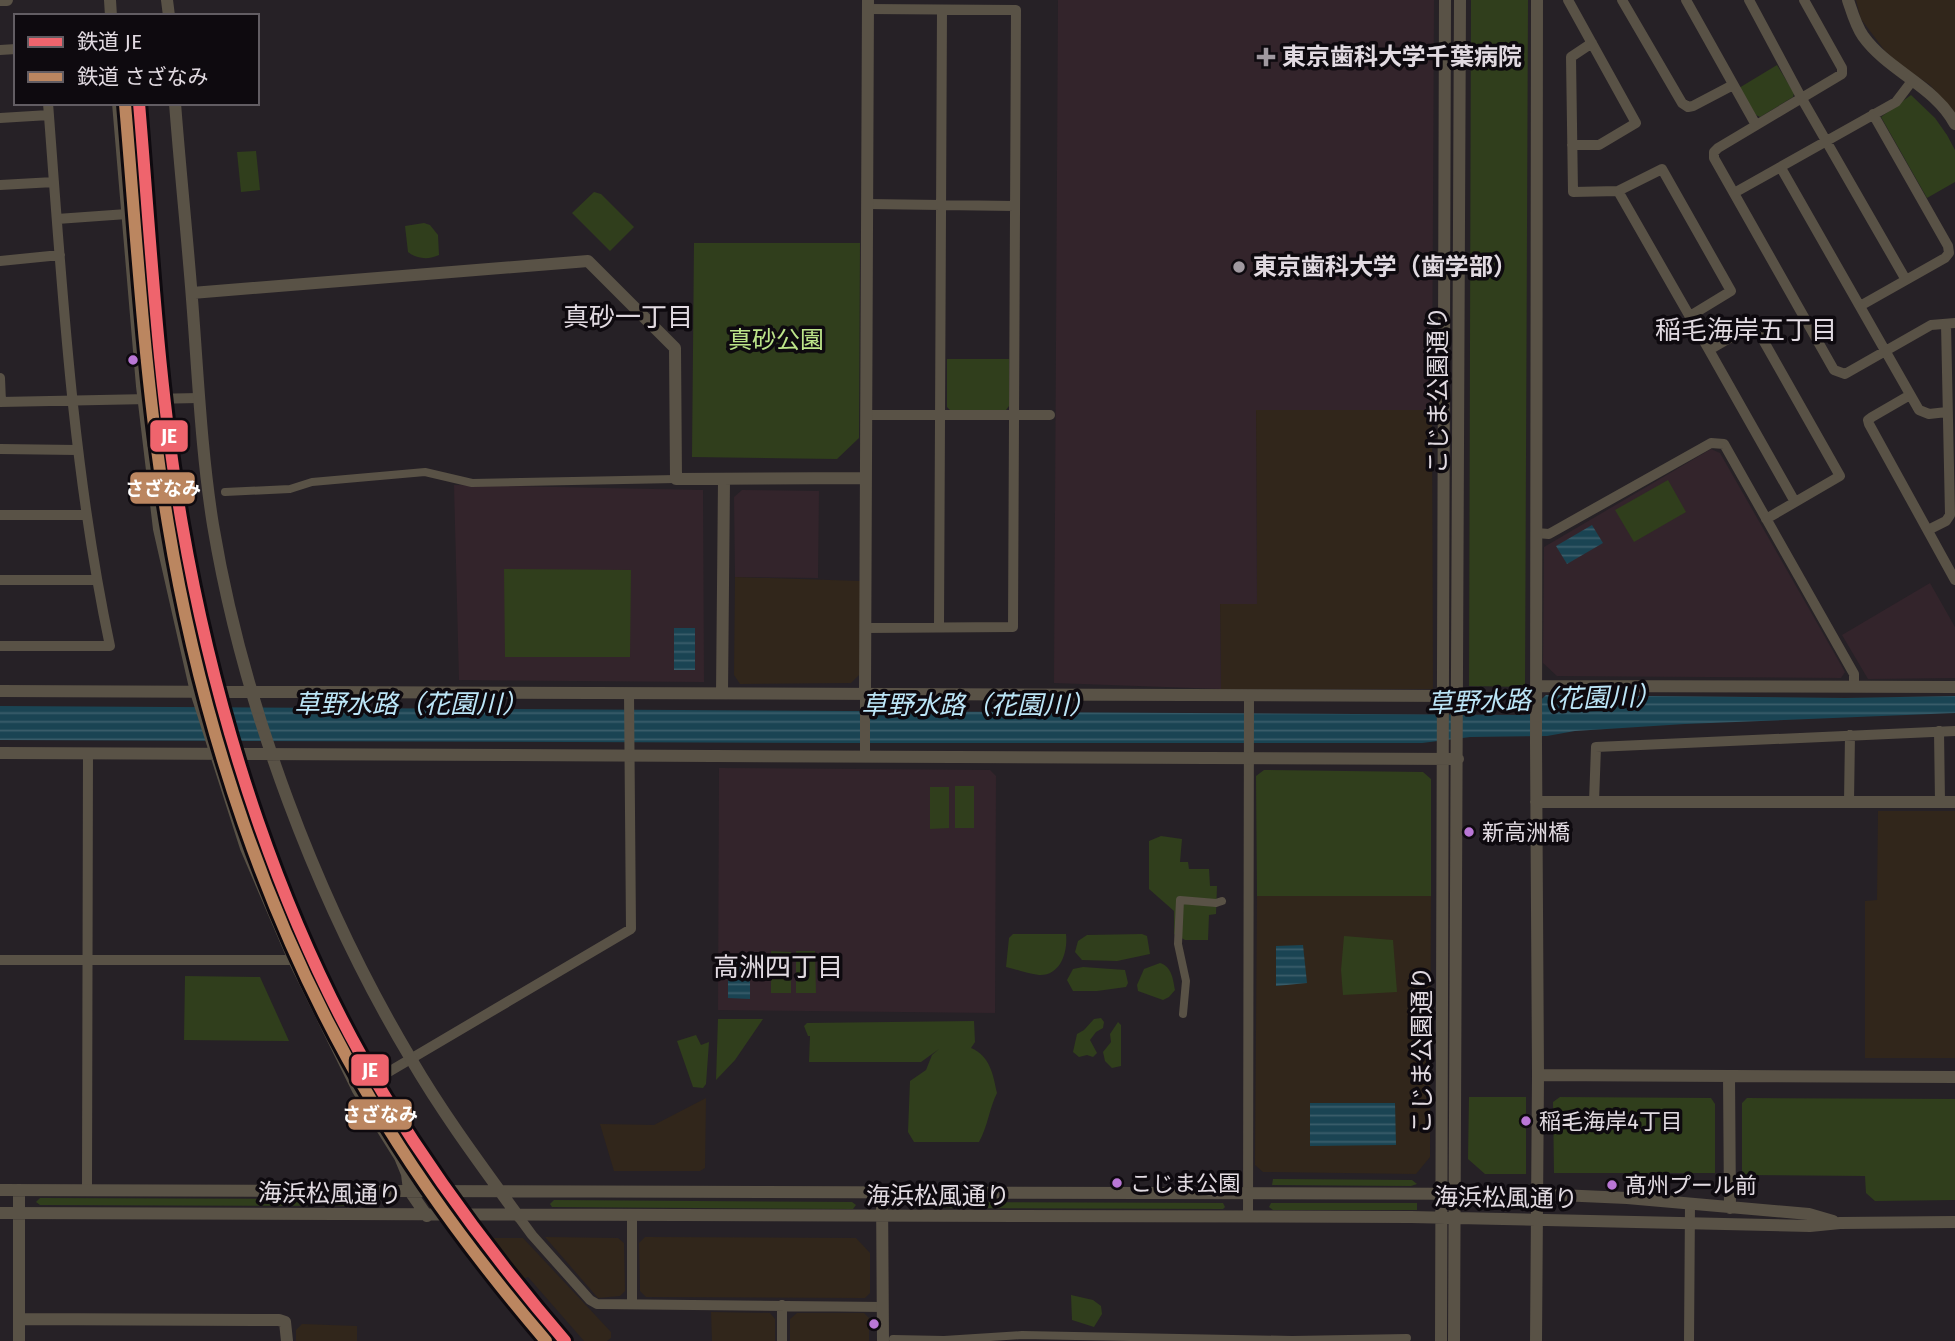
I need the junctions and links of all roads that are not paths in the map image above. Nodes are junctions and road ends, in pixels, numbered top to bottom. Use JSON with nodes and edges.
{"nodes":[{"id":1,"x":7,"y":0,"type":"edge"},
{"id":2,"x":1446,"y":0,"type":"edge"},
{"id":3,"x":1460,"y":0,"type":"edge"},
{"id":4,"x":1537,"y":0,"type":"edge"},
{"id":5,"x":1568,"y":0,"type":"edge"},
{"id":6,"x":1622,"y":0,"type":"edge"},
{"id":7,"x":1686,"y":0,"type":"edge"},
{"id":8,"x":1749,"y":0,"type":"edge"},
{"id":9,"x":1804,"y":0,"type":"edge"},
{"id":10,"x":1849,"y":0,"type":"edge"},
{"id":11,"x":0,"y":1,"type":"edge"},
{"id":12,"x":867,"y":5,"type":"edge"},
{"id":13,"x":942,"y":10,"type":"junction"},
{"id":14,"x":1592,"y":43,"type":"junction"},
{"id":15,"x":1912,"y":81,"type":"junction"},
{"id":16,"x":1733,"y":85,"type":"junction"},
{"id":17,"x":1802,"y":99,"type":"junction"},
{"id":18,"x":118,"y":105,"type":"edge"},
{"id":19,"x":175,"y":105,"type":"edge"},
{"id":20,"x":49,"y":109,"type":"edge"},
{"id":21,"x":1873,"y":114,"type":"junction"},
{"id":22,"x":0,"y":118,"type":"edge"},
{"id":23,"x":1955,"y":124,"type":"edge"},
{"id":24,"x":1756,"y":125,"type":"junction"},
{"id":25,"x":1827,"y":141,"type":"junction"},
{"id":26,"x":1572,"y":145,"type":"junction"},
{"id":27,"x":1781,"y":168,"type":"junction"},
{"id":28,"x":54,"y":182,"type":"junction"},
{"id":29,"x":0,"y":185,"type":"edge"},
{"id":30,"x":1618,"y":191,"type":"junction"},
{"id":31,"x":1734,"y":194,"type":"junction"},
{"id":32,"x":867,"y":204,"type":"junction"},
{"id":33,"x":942,"y":205,"type":"junction"},
{"id":34,"x":1015,"y":206,"type":"junction"},
{"id":35,"x":127,"y":214,"type":"junction"},
{"id":36,"x":57,"y":219,"type":"junction"},
{"id":37,"x":60,"y":255,"type":"junction"},
{"id":38,"x":0,"y":261,"type":"edge"},
{"id":39,"x":1906,"y":280,"type":"junction"},
{"id":40,"x":192,"y":293,"type":"junction"},
{"id":41,"x":1860,"y":306,"type":"junction"},
{"id":42,"x":1690,"y":316,"type":"junction"},
{"id":43,"x":1950,"y":323,"type":"edge"},
{"id":44,"x":1709,"y":350,"type":"junction"},
{"id":45,"x":1885,"y":351,"type":"junction"},
{"id":46,"x":0,"y":378,"type":"edge"},
{"id":47,"x":1910,"y":395,"type":"junction"},
{"id":48,"x":199,"y":398,"type":"junction"},
{"id":49,"x":72,"y":401,"type":"junction"},
{"id":50,"x":144,"y":401,"type":"junction"},
{"id":51,"x":1,"y":402,"type":"edge"},
{"id":52,"x":1947,"y":412,"type":"junction"},
{"id":53,"x":866,"y":415,"type":"junction"},
{"id":54,"x":1014,"y":415,"type":"junction"},
{"id":55,"x":1050,"y":415,"type":"dead end"},
{"id":56,"x":942,"y":416,"type":"junction"},
{"id":57,"x":0,"y":449,"type":"edge"},
{"id":58,"x":77,"y":450,"type":"junction"},
{"id":59,"x":866,"y":478,"type":"junction"},
{"id":60,"x":676,"y":479,"type":"junction"},
{"id":61,"x":724,"y":480,"type":"junction"},
{"id":62,"x":225,"y":492,"type":"dead end"},
{"id":63,"x":1795,"y":502,"type":"junction"},
{"id":64,"x":0,"y":515,"type":"edge"},
{"id":65,"x":86,"y":515,"type":"junction"},
{"id":66,"x":1766,"y":519,"type":"junction"},
{"id":67,"x":1928,"y":530,"type":"junction"},
{"id":68,"x":1536,"y":533,"type":"junction"},
{"id":69,"x":0,"y":580,"type":"edge"},
{"id":70,"x":96,"y":580,"type":"junction"},
{"id":71,"x":1955,"y":580,"type":"edge"},
{"id":72,"x":939,"y":627,"type":"junction"},
{"id":73,"x":865,"y":628,"type":"junction"},
{"id":74,"x":0,"y":646,"type":"edge"},
{"id":75,"x":1854,"y":687,"type":"junction"},
{"id":76,"x":1955,"y":687,"type":"edge"},
{"id":77,"x":1536,"y":690,"type":"junction"},
{"id":78,"x":0,"y":691,"type":"edge"},
{"id":79,"x":197,"y":692,"type":"junction"},
{"id":80,"x":252,"y":692,"type":"junction"},
{"id":81,"x":629,"y":693,"type":"junction"},
{"id":82,"x":722,"y":693,"type":"junction"},
{"id":83,"x":865,"y":694,"type":"junction"},
{"id":84,"x":1249,"y":695,"type":"junction"},
{"id":85,"x":1444,"y":696,"type":"junction"},
{"id":86,"x":1458,"y":696,"type":"junction"},
{"id":87,"x":1939,"y":731,"type":"junction"},
{"id":88,"x":1955,"y":731,"type":"edge"},
{"id":89,"x":1850,"y":735,"type":"junction"},
{"id":90,"x":0,"y":753,"type":"edge"},
{"id":91,"x":88,"y":753,"type":"junction"},
{"id":92,"x":216,"y":754,"type":"junction"},
{"id":93,"x":272,"y":754,"type":"junction"},
{"id":94,"x":630,"y":755,"type":"junction"},
{"id":95,"x":865,"y":756,"type":"junction"},
{"id":96,"x":1249,"y":758,"type":"junction"},
{"id":97,"x":1444,"y":758,"type":"junction"},
{"id":98,"x":1458,"y":759,"type":"junction"},
{"id":99,"x":1536,"y":802,"type":"junction"},
{"id":100,"x":1594,"y":802,"type":"junction"},
{"id":101,"x":1849,"y":802,"type":"junction"},
{"id":102,"x":1940,"y":802,"type":"junction"},
{"id":103,"x":1955,"y":802,"type":"edge"},
{"id":104,"x":1222,"y":901,"type":"dead end"},
{"id":105,"x":0,"y":960,"type":"edge"},
{"id":106,"x":87,"y":960,"type":"junction"},
{"id":107,"x":294,"y":960,"type":"junction"},
{"id":108,"x":1183,"y":1014,"type":"dead end"},
{"id":109,"x":410,"y":1058,"type":"junction"},
{"id":110,"x":1538,"y":1075,"type":"junction"},
{"id":111,"x":1729,"y":1076,"type":"junction"},
{"id":112,"x":1955,"y":1077,"type":"edge"},
{"id":113,"x":358,"y":1090,"type":"junction"},
{"id":114,"x":0,"y":1190,"type":"edge"},
{"id":115,"x":19,"y":1190,"type":"junction"},
{"id":116,"x":87,"y":1190,"type":"junction"},
{"id":117,"x":408,"y":1190,"type":"junction"},
{"id":118,"x":500,"y":1191,"type":"junction"},
{"id":119,"x":883,"y":1192,"type":"junction"},
{"id":120,"x":1248,"y":1193,"type":"junction"},
{"id":121,"x":1449,"y":1193,"type":"junction"},
{"id":122,"x":1537,"y":1194,"type":"junction"},
{"id":123,"x":1690,"y":1204,"type":"junction"},
{"id":124,"x":1730,"y":1208,"type":"junction"},
{"id":125,"x":0,"y":1213,"type":"edge"},
{"id":126,"x":19,"y":1213,"type":"junction"},
{"id":127,"x":427,"y":1216,"type":"junction"},
{"id":128,"x":518,"y":1216,"type":"junction"},
{"id":129,"x":632,"y":1216,"type":"junction"},
{"id":130,"x":883,"y":1217,"type":"junction"},
{"id":131,"x":1248,"y":1217,"type":"junction"},
{"id":132,"x":1449,"y":1218,"type":"junction"},
{"id":133,"x":1537,"y":1220,"type":"junction"},
{"id":134,"x":1955,"y":1222,"type":"edge"},
{"id":135,"x":1840,"y":1223,"type":"junction"},
{"id":136,"x":1690,"y":1224,"type":"junction"},
{"id":137,"x":632,"y":1304,"type":"junction"},
{"id":138,"x":782,"y":1305,"type":"junction"},
{"id":139,"x":883,"y":1307,"type":"junction"},
{"id":140,"x":19,"y":1320,"type":"junction"},
{"id":141,"x":1407,"y":1338,"type":"dead end"},
{"id":142,"x":1182,"y":1339,"type":"edge"},
{"id":143,"x":888,"y":1340,"type":"edge"},
{"id":144,"x":19,"y":1341,"type":"edge"},
{"id":145,"x":287,"y":1341,"type":"edge"},
{"id":146,"x":782,"y":1341,"type":"edge"},
{"id":147,"x":1441,"y":1341,"type":"edge"},
{"id":148,"x":1454,"y":1341,"type":"edge"},
{"id":149,"x":1536,"y":1341,"type":"edge"},
{"id":150,"x":1689,"y":1341,"type":"edge"}],
"edges":[{"from":1,"to":11,"type":"street"},
{"from":2,"to":85,"type":"street","name":"こじま公園通り"},
{"from":3,"to":86,"type":"street","name":"こじま公園通り"},
{"from":4,"to":68,"type":"street"},
{"from":5,"to":14,"type":"street"},
{"from":6,"to":16,"type":"street"},
{"from":7,"to":16,"type":"street"},
{"from":8,"to":17,"type":"street"},
{"from":9,"to":17,"type":"street"},
{"from":10,"to":15,"type":"street"},
{"from":12,"to":13,"type":"street"},
{"from":12,"to":32,"type":"street"},
{"from":13,"to":33,"type":"street"},
{"from":13,"to":34,"type":"street"},
{"from":14,"to":26,"type":"street"},
{"from":14,"to":26,"type":"street"},
{"from":15,"to":21,"type":"street"},
{"from":15,"to":23,"type":"street"},
{"from":16,"to":24,"type":"street"},
{"from":17,"to":24,"type":"street"},
{"from":17,"to":25,"type":"street"},
{"from":18,"to":35,"type":"street"},
{"from":19,"to":40,"type":"street"},
{"from":20,"to":22,"type":"street"},
{"from":20,"to":28,"type":"street"},
{"from":21,"to":25,"type":"street"},
{"from":21,"to":39,"type":"street"},
{"from":24,"to":31,"type":"street"},
{"from":25,"to":27,"type":"street"},
{"from":25,"to":39,"type":"street"},
{"from":26,"to":30,"type":"street"},
{"from":27,"to":31,"type":"street"},
{"from":27,"to":41,"type":"street"},
{"from":28,"to":29,"type":"street"},
{"from":28,"to":36,"type":"street"},
{"from":30,"to":42,"type":"street"},
{"from":30,"to":42,"type":"street"},
{"from":31,"to":45,"type":"street"},
{"from":32,"to":33,"type":"street"},
{"from":32,"to":53,"type":"street"},
{"from":33,"to":34,"type":"street"},
{"from":33,"to":56,"type":"street"},
{"from":34,"to":54,"type":"street"},
{"from":35,"to":36,"type":"street"},
{"from":35,"to":50,"type":"street"},
{"from":36,"to":37,"type":"street"},
{"from":37,"to":38,"type":"street"},
{"from":37,"to":49,"type":"street"},
{"from":39,"to":41,"type":"street"},
{"from":40,"to":48,"type":"street"},
{"from":40,"to":60,"type":"street"},
{"from":41,"to":45,"type":"street"},
{"from":42,"to":44,"type":"street"},
{"from":43,"to":45,"type":"street"},
{"from":43,"to":52,"type":"street"},
{"from":44,"to":63,"type":"street"},
{"from":44,"to":63,"type":"street"},
{"from":45,"to":47,"type":"street"},
{"from":46,"to":51,"type":"street"},
{"from":47,"to":52,"type":"street"},
{"from":47,"to":67,"type":"street"},
{"from":48,"to":50,"type":"street"},
{"from":48,"to":80,"type":"street"},
{"from":49,"to":50,"type":"street"},
{"from":49,"to":51,"type":"street"},
{"from":49,"to":58,"type":"street"},
{"from":50,"to":79,"type":"street"},
{"from":52,"to":67,"type":"street"},
{"from":53,"to":56,"type":"street"},
{"from":53,"to":59,"type":"street"},
{"from":54,"to":55,"type":"street"},
{"from":54,"to":56,"type":"street"},
{"from":54,"to":72,"type":"street"},
{"from":56,"to":72,"type":"street"},
{"from":57,"to":58,"type":"street"},
{"from":58,"to":65,"type":"street"},
{"from":59,"to":61,"type":"street"},
{"from":59,"to":73,"type":"street"},
{"from":60,"to":61,"type":"street"},
{"from":60,"to":62,"type":"street"},
{"from":61,"to":82,"type":"street"},
{"from":63,"to":66,"type":"street"},
{"from":64,"to":65,"type":"street"},
{"from":65,"to":70,"type":"street"},
{"from":66,"to":68,"type":"street"},
{"from":66,"to":75,"type":"street"},
{"from":67,"to":71,"type":"street"},
{"from":68,"to":77,"type":"street"},
{"from":69,"to":70,"type":"street"},
{"from":70,"to":74,"type":"street"},
{"from":72,"to":73,"type":"street"},
{"from":73,"to":83,"type":"street"},
{"from":75,"to":76,"type":"street"},
{"from":75,"to":77,"type":"street"},
{"from":77,"to":99,"type":"street"},
{"from":78,"to":79,"type":"street"},
{"from":79,"to":80,"type":"street"},
{"from":79,"to":92,"type":"street"},
{"from":80,"to":81,"type":"street"},
{"from":80,"to":93,"type":"street"},
{"from":81,"to":82,"type":"street"},
{"from":81,"to":94,"type":"street"},
{"from":82,"to":83,"type":"street"},
{"from":83,"to":84,"type":"street"},
{"from":83,"to":95,"type":"street"},
{"from":84,"to":85,"type":"street"},
{"from":84,"to":96,"type":"street"},
{"from":85,"to":86,"type":"street"},
{"from":85,"to":97,"type":"street","name":"こじま公園通り"},
{"from":86,"to":98,"type":"street","name":"こじま公園通り"},
{"from":87,"to":88,"type":"street"},
{"from":87,"to":89,"type":"street"},
{"from":87,"to":102,"type":"street"},
{"from":89,"to":100,"type":"street"},
{"from":89,"to":101,"type":"street"},
{"from":90,"to":91,"type":"street"},
{"from":91,"to":92,"type":"street"},
{"from":91,"to":106,"type":"street"},
{"from":92,"to":93,"type":"street"},
{"from":92,"to":107,"type":"street"},
{"from":93,"to":94,"type":"street"},
{"from":93,"to":109,"type":"street"},
{"from":94,"to":95,"type":"street"},
{"from":94,"to":109,"type":"street"},
{"from":95,"to":96,"type":"street"},
{"from":96,"to":97,"type":"street"},
{"from":96,"to":120,"type":"street"},
{"from":97,"to":98,"type":"street"},
{"from":97,"to":121,"type":"street","name":"こじま公園通り"},
{"from":98,"to":121,"type":"street","name":"こじま公園通り"},
{"from":99,"to":100,"type":"street"},
{"from":99,"to":110,"type":"street"},
{"from":100,"to":101,"type":"street"},
{"from":101,"to":102,"type":"street"},
{"from":102,"to":103,"type":"street"},
{"from":104,"to":108,"type":"street"},
{"from":105,"to":106,"type":"street"},
{"from":106,"to":107,"type":"street"},
{"from":106,"to":116,"type":"street"},
{"from":107,"to":113,"type":"street"},
{"from":109,"to":113,"type":"street"},
{"from":109,"to":118,"type":"street"},
{"from":110,"to":111,"type":"street"},
{"from":110,"to":122,"type":"street"},
{"from":111,"to":112,"type":"street"},
{"from":111,"to":124,"type":"street"},
{"from":113,"to":117,"type":"street"},
{"from":114,"to":115,"type":"street","name":"海浜松風通り"},
{"from":115,"to":116,"type":"street","name":"海浜松風通り"},
{"from":115,"to":126,"type":"street"},
{"from":116,"to":117,"type":"street","name":"海浜松風通り"},
{"from":117,"to":118,"type":"street","name":"海浜松風通り"},
{"from":117,"to":127,"type":"street"},
{"from":118,"to":119,"type":"street","name":"海浜松風通り"},
{"from":118,"to":128,"type":"street"},
{"from":119,"to":120,"type":"street","name":"海浜松風通り"},
{"from":119,"to":130,"type":"street"},
{"from":120,"to":121,"type":"street","name":"海浜松風通り"},
{"from":120,"to":131,"type":"street"},
{"from":121,"to":122,"type":"street","name":"海浜松風通り"},
{"from":121,"to":132,"type":"street","name":"こじま公園通り"},
{"from":122,"to":123,"type":"street","name":"海浜松風通り"},
{"from":122,"to":133,"type":"street"},
{"from":123,"to":124,"type":"street","name":"海浜松風通り"},
{"from":123,"to":136,"type":"street"},
{"from":124,"to":135,"type":"street","name":"海浜松風通り"},
{"from":125,"to":126,"type":"street","name":"海浜松風通り"},
{"from":126,"to":127,"type":"street","name":"海浜松風通り"},
{"from":126,"to":140,"type":"street"},
{"from":127,"to":128,"type":"street","name":"海浜松風通り"},
{"from":128,"to":129,"type":"street","name":"海浜松風通り"},
{"from":128,"to":137,"type":"street"},
{"from":129,"to":130,"type":"street","name":"海浜松風通り"},
{"from":129,"to":137,"type":"street"},
{"from":130,"to":131,"type":"street","name":"海浜松風通り"},
{"from":130,"to":139,"type":"street"},
{"from":131,"to":132,"type":"street","name":"海浜松風通り"},
{"from":132,"to":133,"type":"street","name":"海浜松風通り"},
{"from":132,"to":147,"type":"street","name":"こじま公園通り"},
{"from":132,"to":148,"type":"street","name":"こじま公園通り"},
{"from":133,"to":136,"type":"street","name":"海浜松風通り"},
{"from":133,"to":149,"type":"street"},
{"from":134,"to":135,"type":"street"},
{"from":135,"to":136,"type":"street","name":"海浜松風通り"},
{"from":136,"to":150,"type":"street"},
{"from":137,"to":138,"type":"street"},
{"from":138,"to":139,"type":"street"},
{"from":138,"to":146,"type":"street"},
{"from":139,"to":143,"type":"street"},
{"from":140,"to":144,"type":"street"},
{"from":140,"to":145,"type":"street"},
{"from":141,"to":142,"type":"street"},
{"from":142,"to":143,"type":"street"}]}
